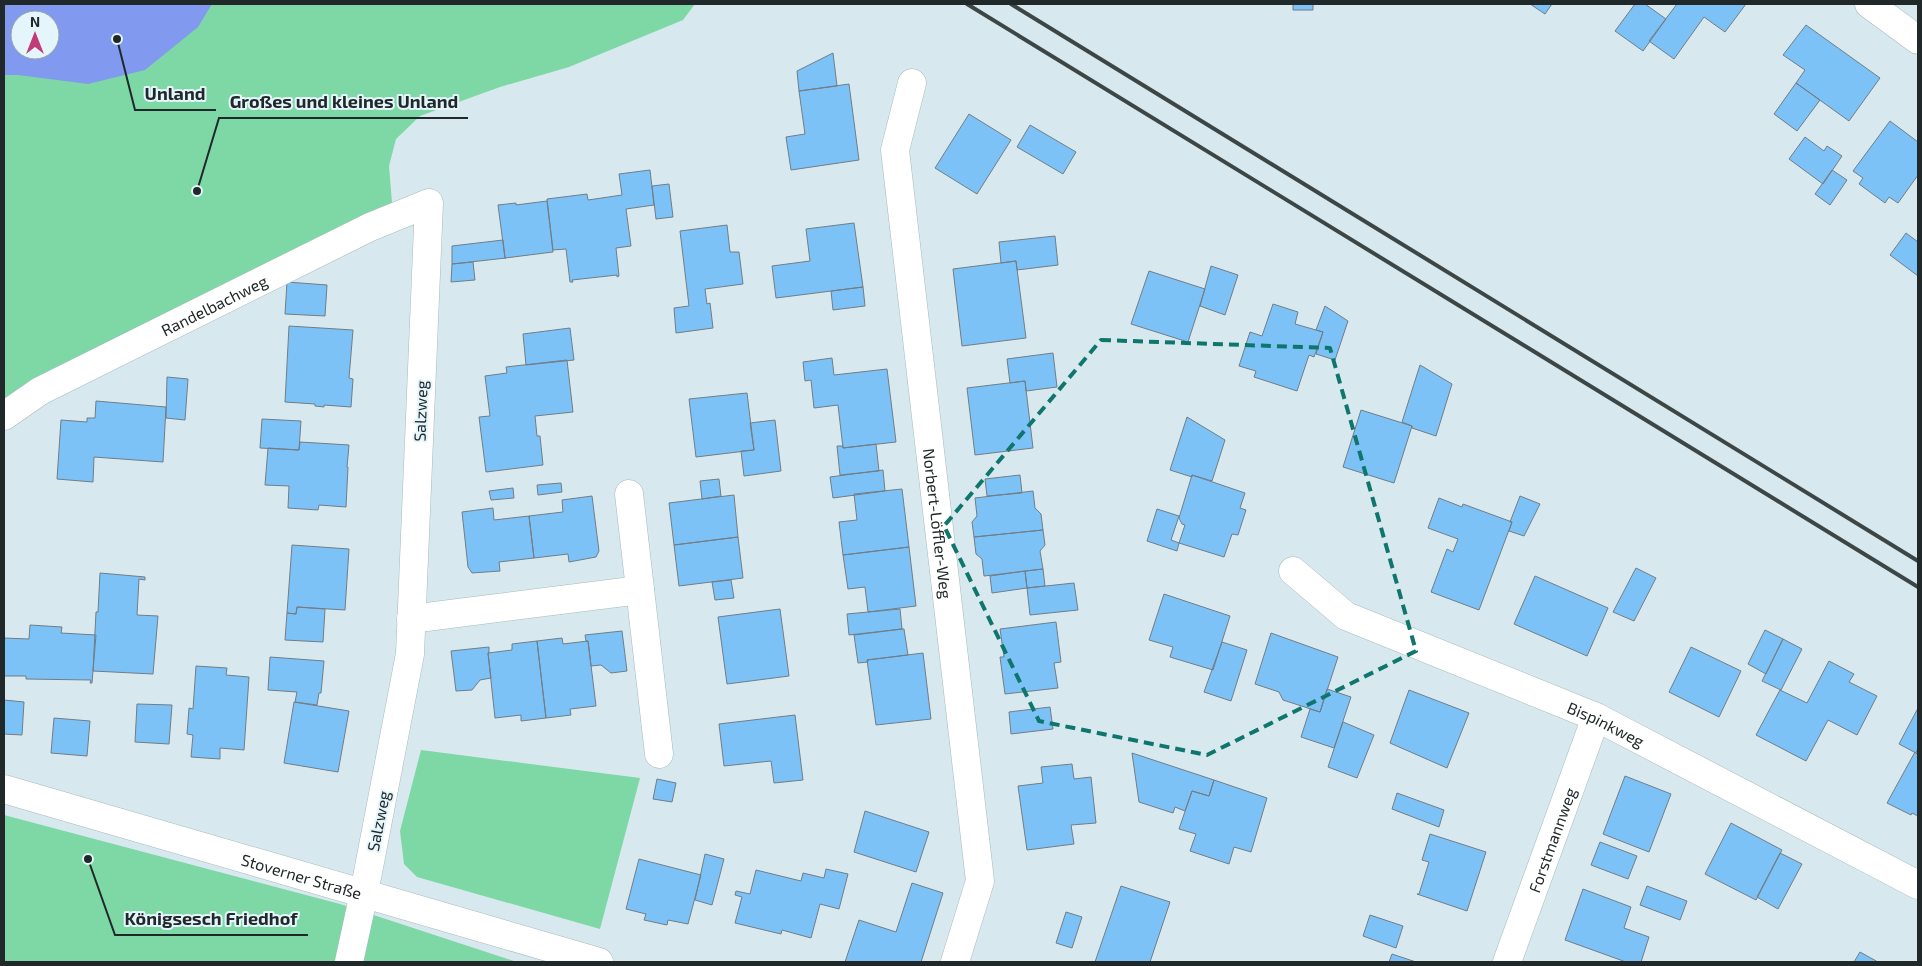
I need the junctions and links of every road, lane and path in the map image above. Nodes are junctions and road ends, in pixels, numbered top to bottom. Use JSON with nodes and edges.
{"nodes":[{"id":1,"x":1869,"y":4,"type":"edge"},
{"id":2,"x":1918,"y":40,"type":"edge"},
{"id":3,"x":912,"y":83,"type":"dead end"},
{"id":4,"x":428,"y":203,"type":"joint"},
{"id":5,"x":4,"y":416,"type":"edge"},
{"id":6,"x":629,"y":494,"type":"dead end"},
{"id":7,"x":1293,"y":570,"type":"dead end"},
{"id":8,"x":640,"y":590,"type":"junction"},
{"id":9,"x":412,"y":619,"type":"junction"},
{"id":10,"x":1596,"y":717,"type":"junction"},
{"id":11,"x":659,"y":754,"type":"dead end"},
{"id":12,"x":4,"y":789,"type":"edge"},
{"id":13,"x":1918,"y":885,"type":"edge"},
{"id":14,"x":364,"y":893,"type":"junction"},
{"id":15,"x":349,"y":962,"type":"edge"},
{"id":16,"x":600,"y":962,"type":"edge"},
{"id":17,"x":955,"y":962,"type":"edge"},
{"id":18,"x":1507,"y":962,"type":"edge"}],
"edges":[{"from":1,"to":2,"type":"street"},
{"from":3,"to":17,"type":"street","name":"Norbert-Löffler-Weg"},
{"from":4,"to":5,"type":"street","name":"Randelbachweg"},
{"from":4,"to":9,"type":"street","name":"Salzweg"},
{"from":6,"to":8,"type":"street"},
{"from":7,"to":10,"type":"street","name":"Bispinkweg"},
{"from":8,"to":9,"type":"street"},
{"from":8,"to":11,"type":"street"},
{"from":9,"to":14,"type":"street","name":"Salzweg"},
{"from":10,"to":13,"type":"street","name":"Bispinkweg"},
{"from":10,"to":18,"type":"street","name":"Forstmannweg"},
{"from":12,"to":14,"type":"street","name":"Stoverner Straße"},
{"from":14,"to":15,"type":"street","name":"Salzweg"},
{"from":14,"to":16,"type":"street","name":"Stoverner Straße"}]}
